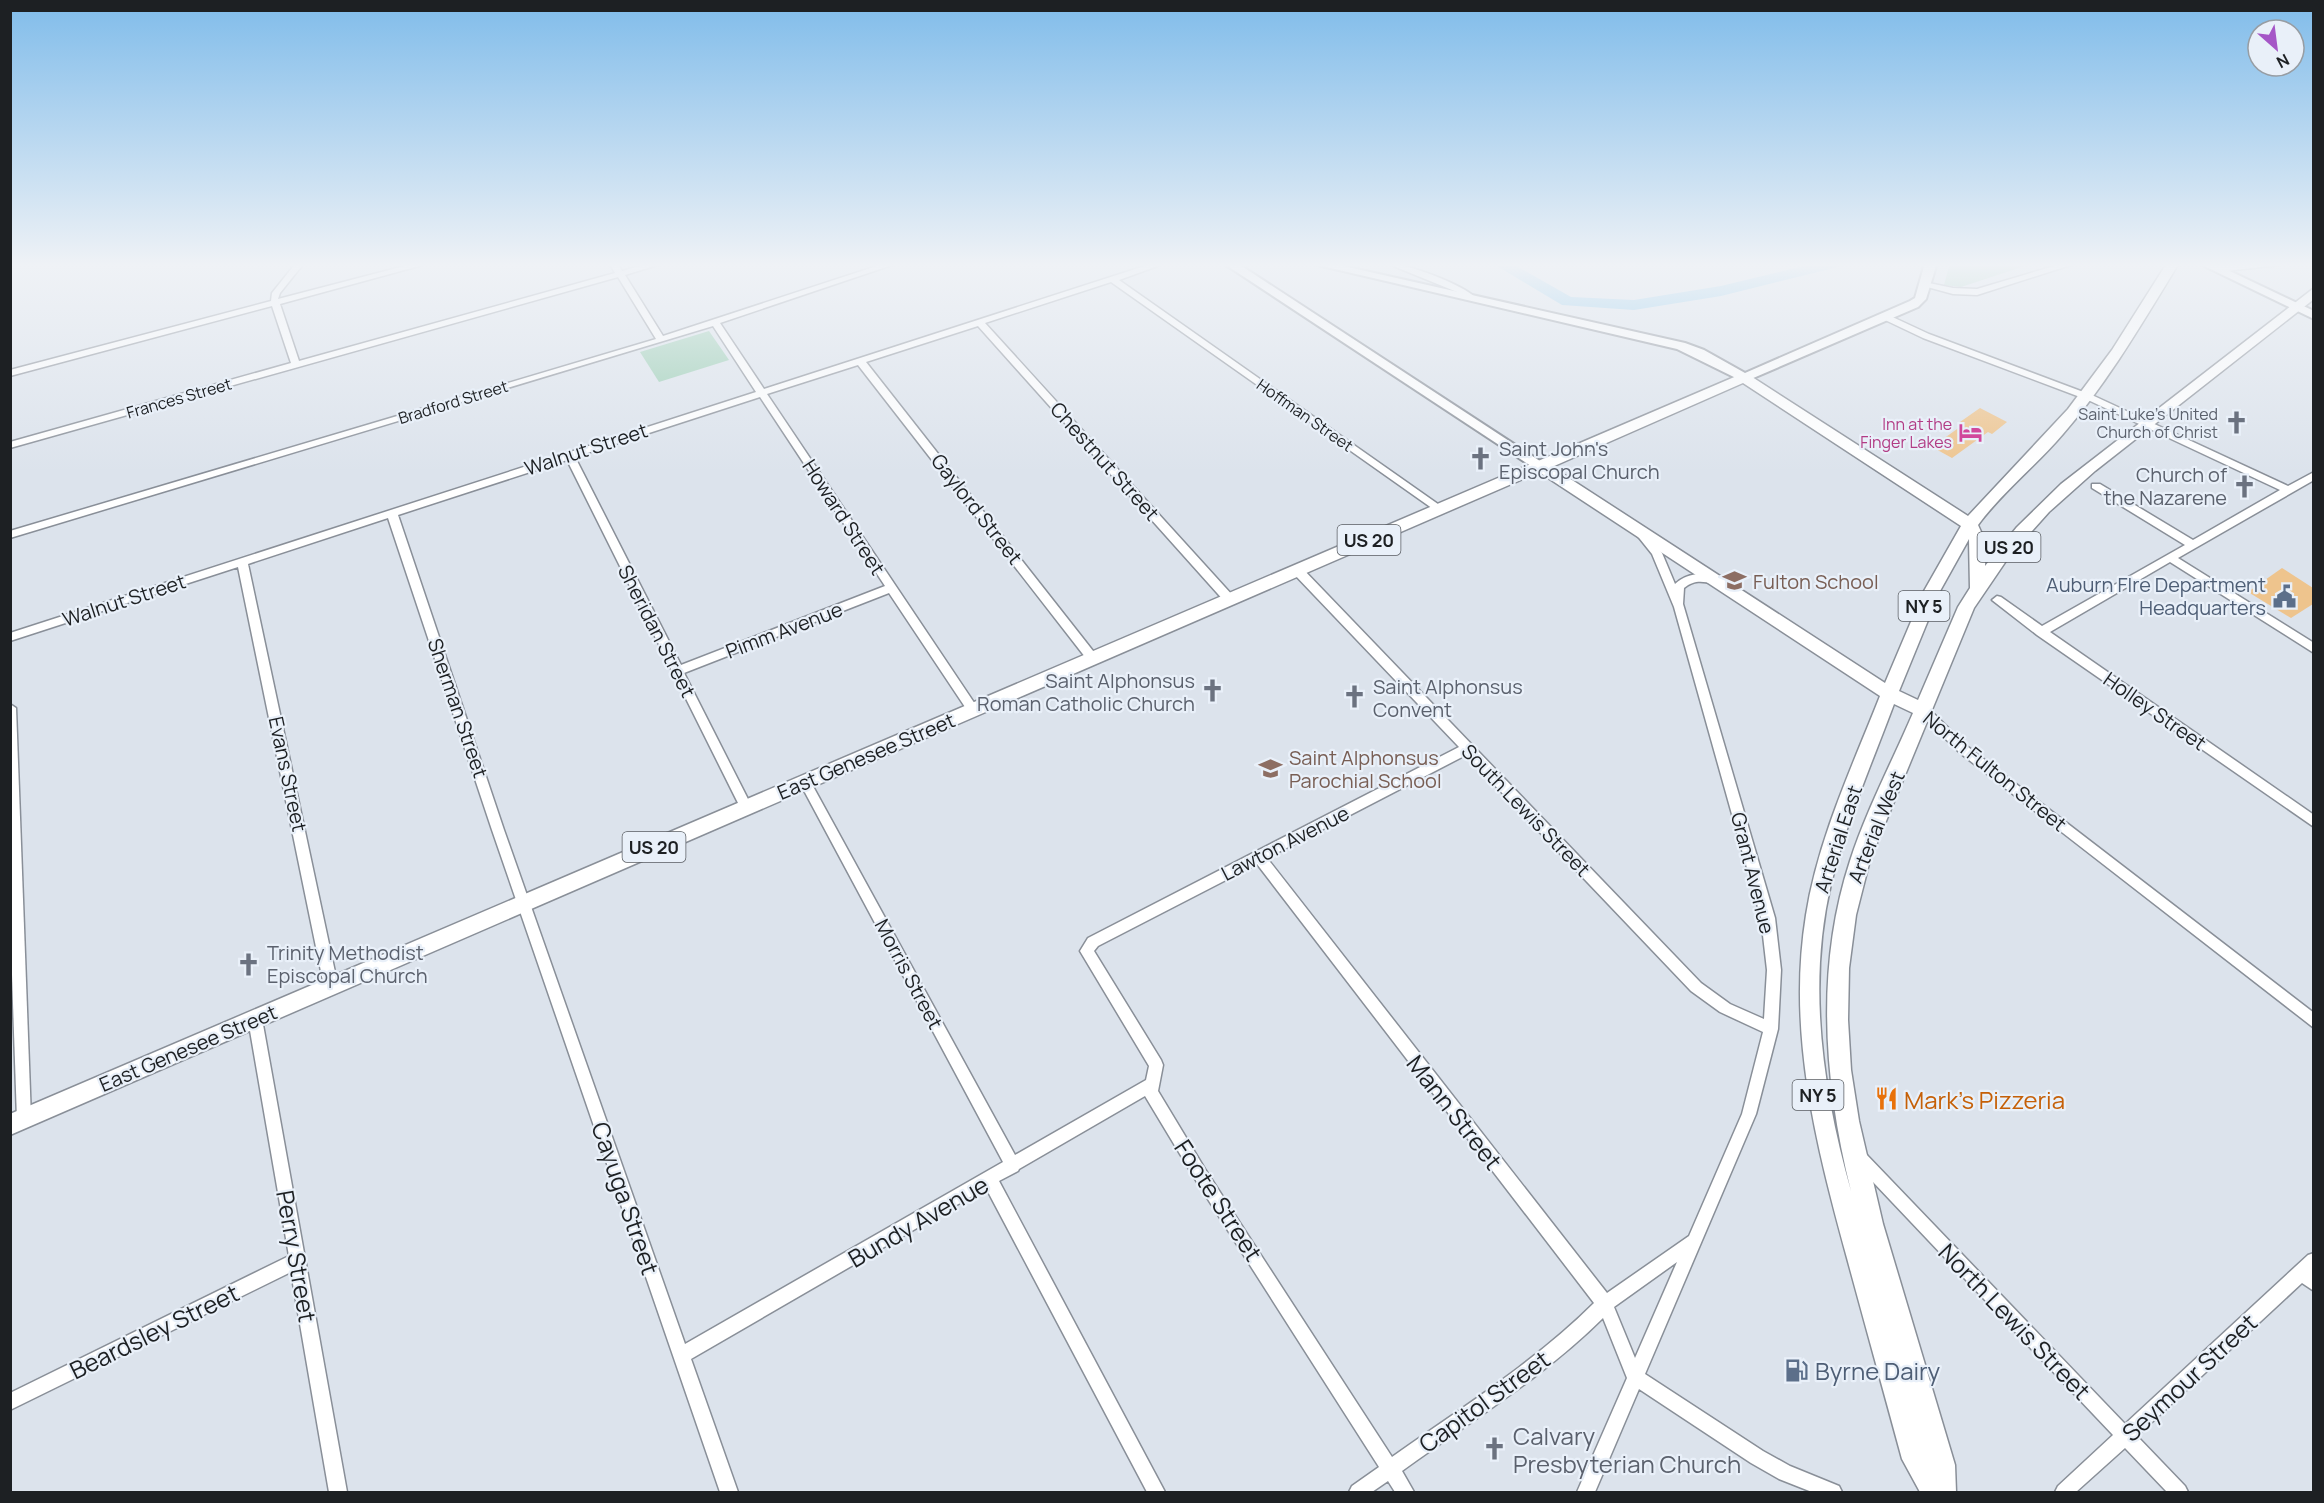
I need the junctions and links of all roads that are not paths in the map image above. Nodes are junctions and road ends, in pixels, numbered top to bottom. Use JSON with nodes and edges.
{"nodes":[{"id":1,"x":161,"y":333,"type":"edge"},
{"id":2,"x":285,"y":333,"type":"edge"},
{"id":3,"x":411,"y":333,"type":"edge"},
{"id":4,"x":657,"y":333,"type":"edge"},
{"id":5,"x":683,"y":333,"type":"edge"},
{"id":6,"x":722,"y":333,"type":"edge"},
{"id":7,"x":945,"y":333,"type":"edge"},
{"id":8,"x":989,"y":333,"type":"edge"},
{"id":9,"x":1189,"y":333,"type":"edge"},
{"id":10,"x":1337,"y":333,"type":"edge"},
{"id":11,"x":1625,"y":333,"type":"edge"},
{"id":12,"x":1848,"y":333,"type":"edge"},
{"id":13,"x":1920,"y":333,"type":"edge"},
{"id":14,"x":2127,"y":333,"type":"edge"},
{"id":15,"x":2262,"y":333,"type":"edge"},
{"id":16,"x":661,"y":340,"type":"junction"},
{"id":17,"x":860,"y":361,"type":"junction"},
{"id":18,"x":296,"y":365,"type":"junction"},
{"id":19,"x":10,"y":373,"type":"edge"},
{"id":20,"x":1744,"y":378,"type":"junction"},
{"id":21,"x":761,"y":393,"type":"junction"},
{"id":22,"x":2086,"y":396,"type":"junction"},
{"id":23,"x":2146,"y":423,"type":"junction"},
{"id":24,"x":10,"y":445,"type":"edge"},
{"id":25,"x":568,"y":455,"type":"junction"},
{"id":26,"x":1539,"y":465,"type":"junction"},
{"id":27,"x":2313,"y":475,"type":"edge"},
{"id":28,"x":2096,"y":486,"type":"dead end"},
{"id":29,"x":2288,"y":490,"type":"junction"},
{"id":30,"x":1440,"y":509,"type":"junction"},
{"id":31,"x":392,"y":513,"type":"junction"},
{"id":32,"x":1631,"y":525,"type":"junction"},
{"id":33,"x":1970,"y":525,"type":"junction"},
{"id":34,"x":10,"y":535,"type":"edge"},
{"id":35,"x":2193,"y":545,"type":"junction"},
{"id":36,"x":2171,"y":558,"type":"junction"},
{"id":37,"x":242,"y":562,"type":"junction"},
{"id":38,"x":1297,"y":570,"type":"junction"},
{"id":39,"x":1716,"y":580,"type":"junction"},
{"id":40,"x":1977,"y":587,"type":"junction"},
{"id":41,"x":891,"y":588,"type":"junction"},
{"id":42,"x":1230,"y":600,"type":"junction"},
{"id":43,"x":1997,"y":600,"type":"dead end"},
{"id":44,"x":1679,"y":607,"type":"junction"},
{"id":45,"x":2041,"y":632,"type":"junction"},
{"id":46,"x":10,"y":637,"type":"edge"},
{"id":47,"x":2313,"y":649,"type":"edge"},
{"id":48,"x":1093,"y":658,"type":"junction"},
{"id":49,"x":678,"y":671,"type":"junction"},
{"id":50,"x":1889,"y":693,"type":"junction"},
{"id":51,"x":10,"y":708,"type":"edge"},
{"id":52,"x":973,"y":710,"type":"junction"},
{"id":53,"x":1924,"y":711,"type":"junction"},
{"id":54,"x":1467,"y":749,"type":"junction"},
{"id":55,"x":805,"y":782,"type":"junction"},
{"id":56,"x":746,"y":807,"type":"junction"},
{"id":57,"x":2313,"y":822,"type":"edge"},
{"id":58,"x":1259,"y":857,"type":"junction"},
{"id":59,"x":525,"y":903,"type":"junction"},
{"id":60,"x":1135,"y":921,"type":"joint"},
{"id":61,"x":331,"y":986,"type":"junction"},
{"id":62,"x":255,"y":1019,"type":"junction"},
{"id":63,"x":2313,"y":1022,"type":"edge"},
{"id":64,"x":1771,"y":1029,"type":"junction"},
{"id":65,"x":1154,"y":1083,"type":"junction"},
{"id":66,"x":17,"y":1122,"type":"edge"},
{"id":67,"x":1851,"y":1149,"type":"junction"},
{"id":68,"x":1013,"y":1166,"type":"junction"},
{"id":69,"x":990,"y":1180,"type":"junction"},
{"id":70,"x":1691,"y":1242,"type":"junction"},
{"id":71,"x":298,"y":1260,"type":"junction"},
{"id":72,"x":2310,"y":1272,"type":"edge"},
{"id":73,"x":1605,"y":1304,"type":"junction"},
{"id":74,"x":680,"y":1356,"type":"junction"},
{"id":75,"x":1635,"y":1377,"type":"junction"},
{"id":76,"x":10,"y":1402,"type":"edge"},
{"id":77,"x":2127,"y":1437,"type":"junction"},
{"id":78,"x":1390,"y":1470,"type":"junction"},
{"id":79,"x":338,"y":1492,"type":"edge"},
{"id":80,"x":729,"y":1492,"type":"edge"},
{"id":81,"x":1156,"y":1492,"type":"edge"},
{"id":82,"x":1358,"y":1492,"type":"edge"},
{"id":83,"x":1405,"y":1492,"type":"edge"},
{"id":84,"x":1586,"y":1492,"type":"edge"},
{"id":85,"x":1833,"y":1492,"type":"edge"},
{"id":86,"x":1934,"y":1492,"type":"edge"},
{"id":87,"x":1943,"y":1492,"type":"edge"},
{"id":88,"x":2064,"y":1492,"type":"edge"},
{"id":89,"x":2180,"y":1492,"type":"edge"}],
"edges":[{"from":1,"to":19,"type":"street"},
{"from":2,"to":18,"type":"street"},
{"from":3,"to":18,"type":"street","name":"Frances Street"},
{"from":4,"to":16,"type":"street"},
{"from":5,"to":16,"type":"street","name":"Bradford Street"},
{"from":6,"to":21,"type":"street","name":"Howard Street"},
{"from":7,"to":17,"type":"street","name":"Walnut Street"},
{"from":8,"to":42,"type":"street","name":"Chestnut Street"},
{"from":9,"to":30,"type":"street","name":"Hoffman Street"},
{"from":10,"to":26,"type":"main road"},
{"from":11,"to":20,"type":"main road"},
{"from":12,"to":20,"type":"main road","name":"East Genesee Street"},
{"from":13,"to":22,"type":"street"},
{"from":14,"to":22,"type":"highway","name":"Arterial East","number":"US 20"},
{"from":15,"to":23,"type":"highway","name":"Arterial West","number":"US 20"},
{"from":16,"to":34,"type":"street","name":"Bradford Street"},
{"from":17,"to":21,"type":"street","name":"Walnut Street"},
{"from":17,"to":48,"type":"street","name":"Gaylord Street"},
{"from":18,"to":24,"type":"street","name":"Frances Street"},
{"from":20,"to":26,"type":"highway","name":"East Genesee Street","number":"US 20"},
{"from":20,"to":33,"type":"highway","number":"US 20"},
{"from":21,"to":25,"type":"street","name":"Walnut Street"},
{"from":21,"to":41,"type":"street","name":"Howard Street"},
{"from":22,"to":23,"type":"street"},
{"from":22,"to":33,"type":"highway","name":"Arterial East","number":"US 20"},
{"from":23,"to":29,"type":"street"},
{"from":23,"to":40,"type":"highway","name":"Arterial West","number":"US 20"},
{"from":25,"to":31,"type":"street","name":"Walnut Street"},
{"from":25,"to":49,"type":"street","name":"Sheridan Street"},
{"from":26,"to":30,"type":"highway","name":"East Genesee Street","number":"US 20"},
{"from":26,"to":32,"type":"highway","name":"North Fulton Street"},
{"from":27,"to":29,"type":"street"},
{"from":28,"to":35,"type":"street"},
{"from":29,"to":35,"type":"street"},
{"from":30,"to":38,"type":"highway","name":"East Genesee Street","number":"US 20"},
{"from":31,"to":37,"type":"street","name":"Walnut Street"},
{"from":31,"to":59,"type":"street","name":"Sherman Street"},
{"from":32,"to":39,"type":"highway","name":"North Fulton Street"},
{"from":32,"to":44,"type":"street","name":"Grant Avenue"},
{"from":33,"to":40,"type":"highway"},
{"from":33,"to":50,"type":"highway","name":"Arterial East","number":"NY 5"},
{"from":35,"to":36,"type":"street"},
{"from":36,"to":45,"type":"street"},
{"from":36,"to":47,"type":"street"},
{"from":37,"to":46,"type":"street","name":"Walnut Street"},
{"from":37,"to":61,"type":"street","name":"Evans Street"},
{"from":38,"to":42,"type":"highway","name":"East Genesee Street","number":"US 20"},
{"from":38,"to":54,"type":"street","name":"South Lewis Street"},
{"from":39,"to":44,"type":"street"},
{"from":39,"to":50,"type":"highway","name":"North Fulton Street"},
{"from":40,"to":53,"type":"highway","name":"Arterial West","number":"US 20"},
{"from":41,"to":49,"type":"street","name":"Pimm Avenue"},
{"from":41,"to":52,"type":"street","name":"Howard Street"},
{"from":42,"to":48,"type":"highway","name":"East Genesee Street","number":"US 20"},
{"from":43,"to":45,"type":"street","name":"Holley Street"},
{"from":44,"to":64,"type":"street","name":"Grant Avenue"},
{"from":45,"to":57,"type":"street","name":"Holley Street"},
{"from":48,"to":52,"type":"highway","name":"East Genesee Street","number":"US 20"},
{"from":49,"to":56,"type":"street","name":"Sheridan Street"},
{"from":50,"to":53,"type":"highway","name":"North Fulton Street"},
{"from":50,"to":86,"type":"highway","name":"Arterial East","number":"NY 5"},
{"from":51,"to":66,"type":"street"},
{"from":52,"to":55,"type":"highway","name":"East Genesee Street","number":"US 20"},
{"from":53,"to":63,"type":"street","name":"North Fulton Street"},
{"from":53,"to":67,"type":"highway","name":"Arterial West","number":"NY 5"},
{"from":54,"to":58,"type":"street","name":"Lawton Avenue"},
{"from":54,"to":64,"type":"street","name":"South Lewis Street"},
{"from":55,"to":56,"type":"highway","name":"East Genesee Street","number":"US 20"},
{"from":55,"to":68,"type":"street","name":"Morris Street"},
{"from":56,"to":59,"type":"highway","name":"East Genesee Street","number":"US 20"},
{"from":58,"to":60,"type":"street","name":"Lawton Avenue"},
{"from":58,"to":73,"type":"street","name":"Mann Street"},
{"from":59,"to":61,"type":"highway","name":"East Genesee Street","number":"US 20"},
{"from":59,"to":74,"type":"street","name":"Cayuga Street"},
{"from":60,"to":65,"type":"street","name":"Foote Street"},
{"from":61,"to":62,"type":"highway","name":"East Genesee Street","number":"US 20"},
{"from":62,"to":66,"type":"highway","name":"East Genesee Street","number":"US 20"},
{"from":62,"to":71,"type":"street","name":"Perry Street"},
{"from":64,"to":70,"type":"street","name":"Grant Avenue"},
{"from":65,"to":68,"type":"street","name":"Bundy Avenue"},
{"from":65,"to":78,"type":"street","name":"Foote Street"},
{"from":67,"to":77,"type":"street","name":"North Lewis Street"},
{"from":67,"to":87,"type":"highway","name":"Arterial West","number":"NY 5"},
{"from":68,"to":69,"type":"street","name":"Bundy Avenue"},
{"from":69,"to":74,"type":"street","name":"Bundy Avenue"},
{"from":69,"to":81,"type":"street"},
{"from":70,"to":73,"type":"street","name":"Grant Avenue"},
{"from":70,"to":75,"type":"street"},
{"from":71,"to":76,"type":"street","name":"Beardsley Street"},
{"from":71,"to":79,"type":"street","name":"Perry Street"},
{"from":72,"to":77,"type":"street","name":"Seymour Street"},
{"from":73,"to":75,"type":"street","name":"Mann Street"},
{"from":73,"to":78,"type":"street","name":"Capitol Street"},
{"from":74,"to":80,"type":"street","name":"Cayuga Street"},
{"from":75,"to":84,"type":"street"},
{"from":75,"to":85,"type":"street"},
{"from":77,"to":88,"type":"street","name":"Seymour Street"},
{"from":77,"to":89,"type":"street","name":"North Lewis Street"},
{"from":78,"to":82,"type":"street","name":"Capitol Street"},
{"from":78,"to":83,"type":"street","name":"Foote Street"}]}
